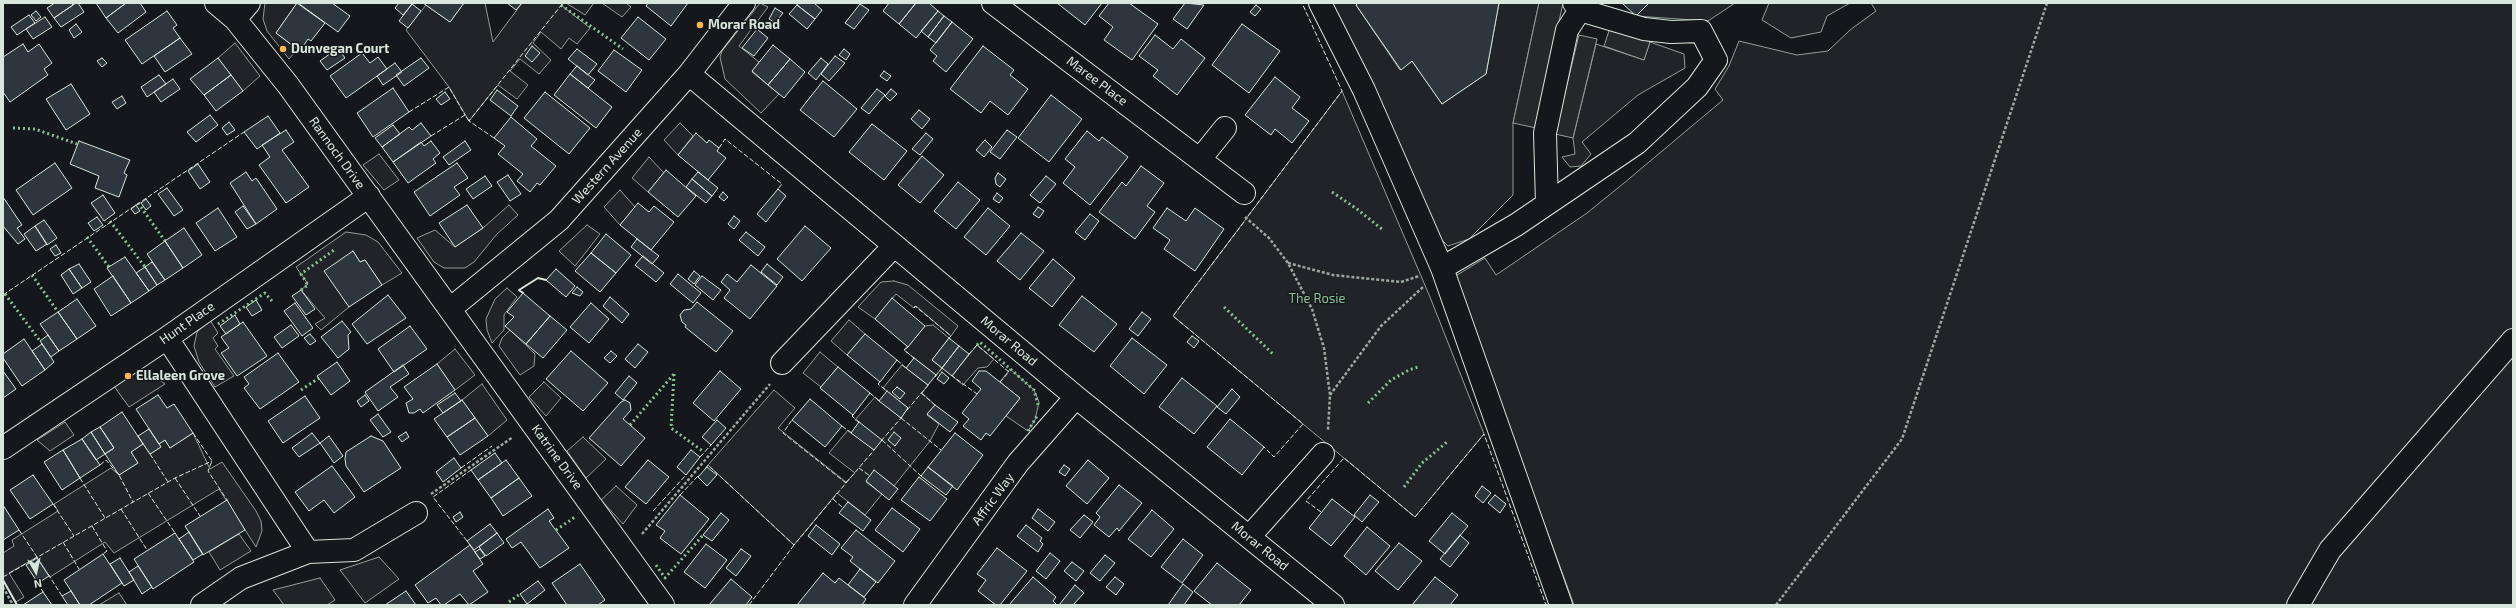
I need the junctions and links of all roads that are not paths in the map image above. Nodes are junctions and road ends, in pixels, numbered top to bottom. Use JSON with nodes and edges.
{"nodes":[{"id":1,"x":216,"y":3,"type":"edge"},
{"id":2,"x":250,"y":3,"type":"edge"},
{"id":3,"x":744,"y":3,"type":"edge"},
{"id":4,"x":993,"y":3,"type":"edge"},
{"id":5,"x":1320,"y":3,"type":"edge"},
{"id":6,"x":1577,"y":7,"type":"edge"},
{"id":7,"x":235,"y":19,"type":"junction"},
{"id":8,"x":689,"y":74,"type":"junction"},
{"id":9,"x":1225,"y":128,"type":"dead end"},
{"id":10,"x":1200,"y":159,"type":"junction"},
{"id":11,"x":1244,"y":193,"type":"road end"},
{"id":12,"x":369,"y":196,"type":"junction"},
{"id":13,"x":1547,"y":204,"type":"junction"},
{"id":14,"x":894,"y":246,"type":"junction"},
{"id":15,"x":1442,"y":268,"type":"junction"},
{"id":16,"x":450,"y":309,"type":"junction"},
{"id":17,"x":167,"y":338,"type":"junction"},
{"id":18,"x":2513,"y":340,"type":"edge"},
{"id":19,"x":782,"y":363,"type":"road end"},
{"id":20,"x":1076,"y":397,"type":"junction"},
{"id":21,"x":3,"y":448,"type":"edge"},
{"id":22,"x":1323,"y":454,"type":"road end"},
{"id":23,"x":416,"y":513,"type":"road end"},
{"id":24,"x":1249,"y":537,"type":"junction"},
{"id":25,"x":308,"y":552,"type":"junction"},
{"id":26,"x":923,"y":602,"type":"edge"},
{"id":27,"x":202,"y":605,"type":"edge"},
{"id":28,"x":663,"y":605,"type":"edge"},
{"id":29,"x":1333,"y":605,"type":"edge"},
{"id":30,"x":1560,"y":605,"type":"edge"},
{"id":31,"x":2298,"y":605,"type":"edge"}],
"edges":[{"from":1,"to":7,"type":"street","name":"Rannoch Drive"},
{"from":2,"to":7,"type":"street"},
{"from":3,"to":8,"type":"street","name":"Western Avenue"},
{"from":4,"to":10,"type":"street","name":"Maree Place"},
{"from":5,"to":15,"type":"street"},
{"from":6,"to":13,"type":"street"},
{"from":6,"to":13,"type":"street"},
{"from":7,"to":12,"type":"street","name":"Rannoch Drive"},
{"from":8,"to":14,"type":"street","name":"Morar Road"},
{"from":8,"to":16,"type":"street","name":"Western Avenue"},
{"from":9,"to":10,"type":"street"},
{"from":10,"to":11,"type":"street","name":"Maree Place"},
{"from":12,"to":16,"type":"street","name":"Rannoch Drive"},
{"from":12,"to":17,"type":"street","name":"Hunt Place"},
{"from":13,"to":15,"type":"street"},
{"from":14,"to":19,"type":"street"},
{"from":14,"to":20,"type":"street","name":"Morar Road"},
{"from":15,"to":30,"type":"street"},
{"from":16,"to":28,"type":"street","name":"Katrine Drive"},
{"from":17,"to":21,"type":"street","name":"Hunt Place"},
{"from":17,"to":25,"type":"street"},
{"from":18,"to":31,"type":"street"},
{"from":20,"to":24,"type":"street","name":"Morar Road"},
{"from":20,"to":26,"type":"street","name":"Affric Way"},
{"from":22,"to":24,"type":"street"},
{"from":23,"to":25,"type":"street"},
{"from":24,"to":29,"type":"street","name":"Morar Road"},
{"from":25,"to":27,"type":"street"}]}
